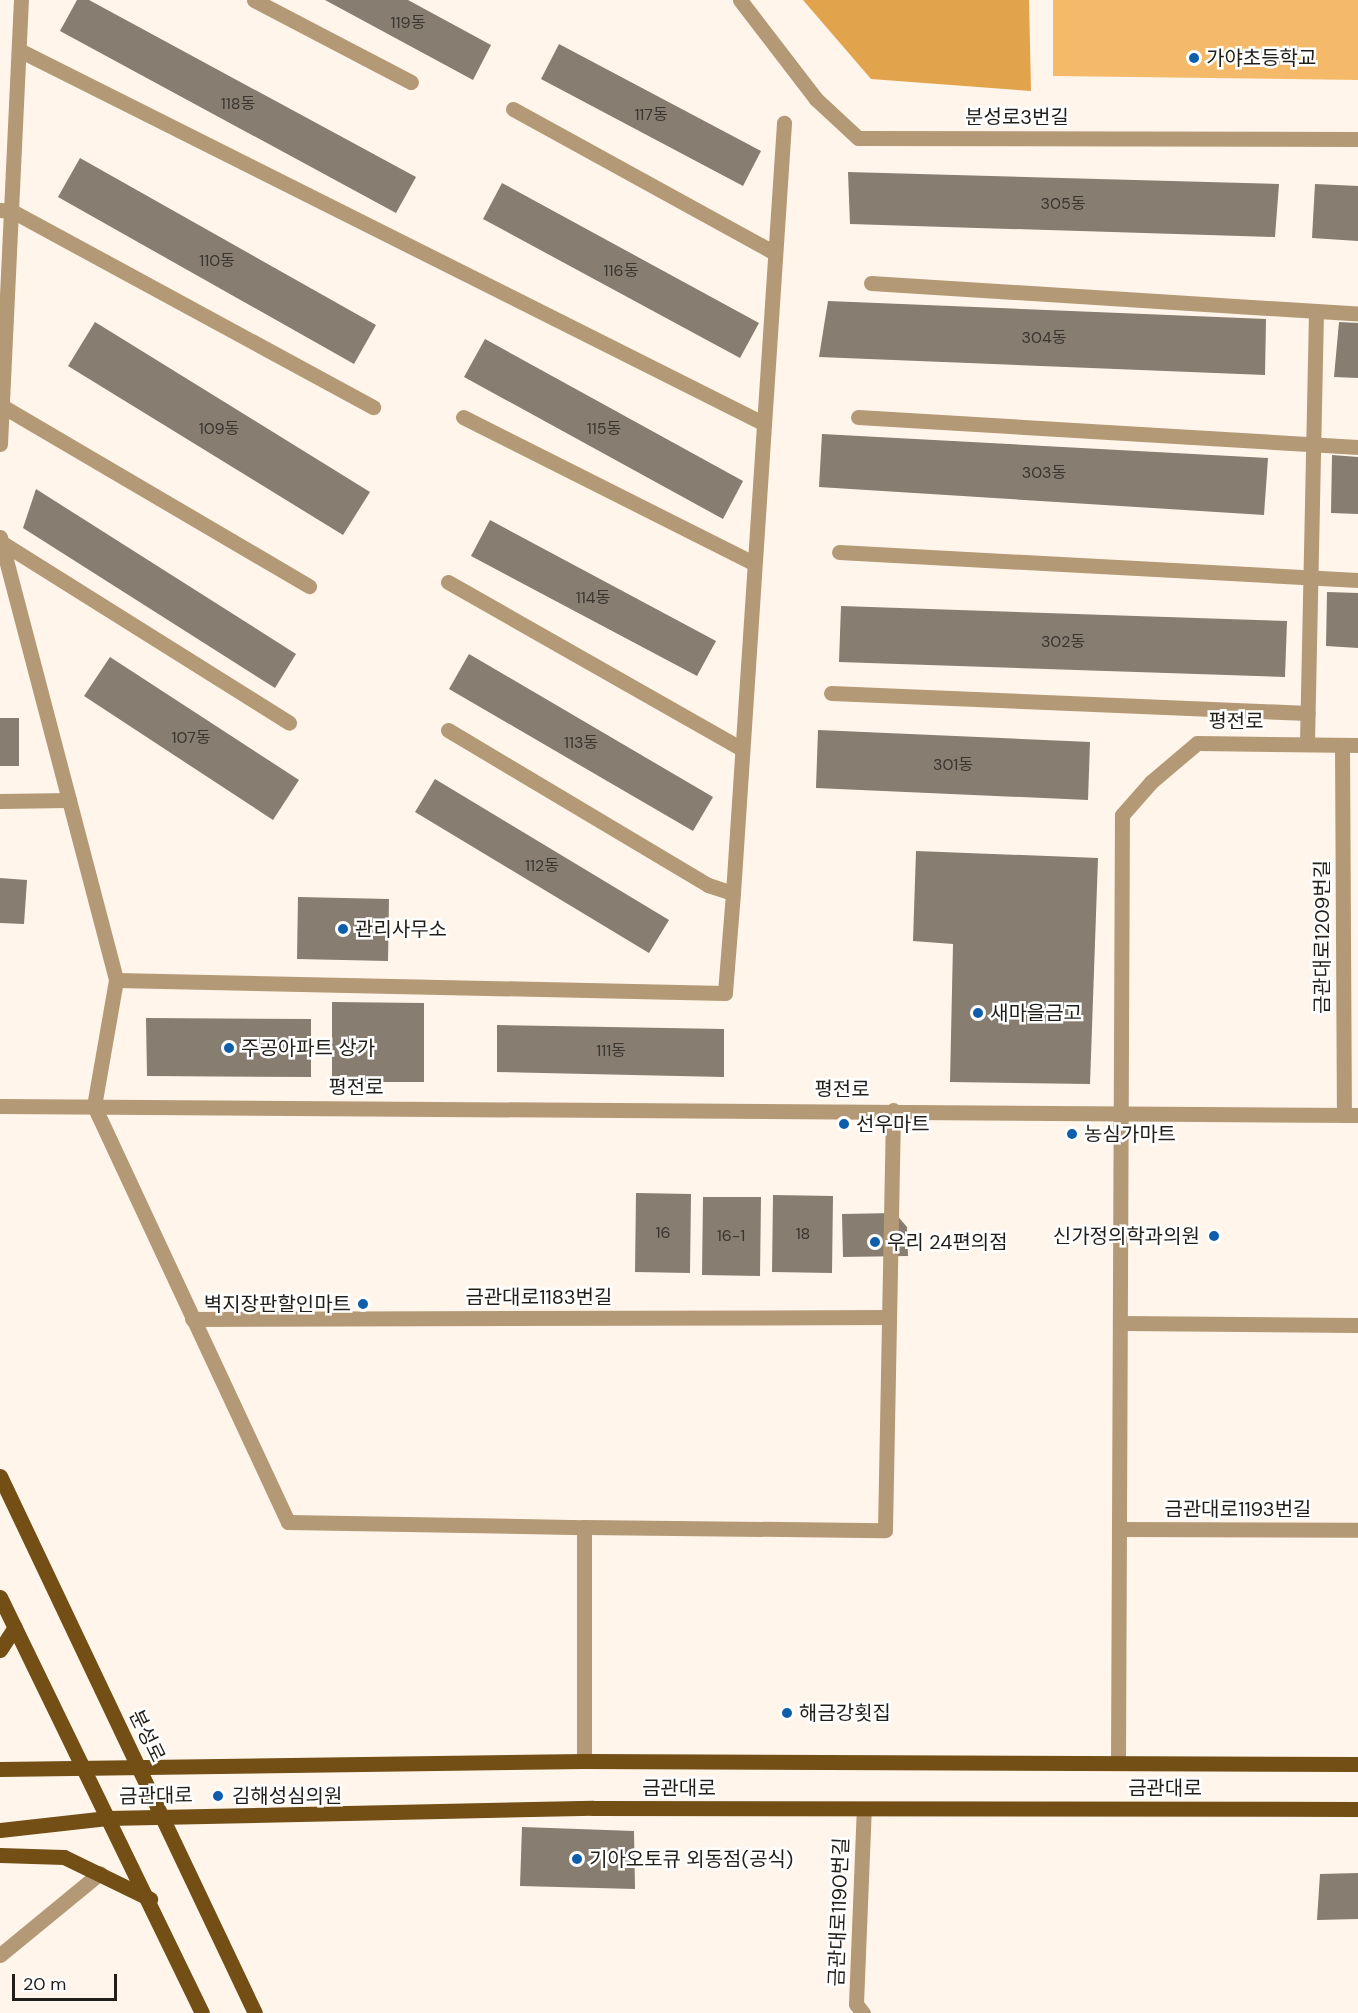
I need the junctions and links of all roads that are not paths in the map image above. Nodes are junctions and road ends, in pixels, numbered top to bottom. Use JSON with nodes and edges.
{"nodes":[{"id":1,"x":21,"y":0,"type":"edge"},
{"id":2,"x":254,"y":0,"type":"edge"},
{"id":3,"x":740,"y":0,"type":"edge"},
{"id":4,"x":21,"y":51,"type":"junction"},
{"id":5,"x":411,"y":82,"type":"dead end"},
{"id":6,"x":513,"y":110,"type":"dead end"},
{"id":7,"x":784,"y":123,"type":"dead end"},
{"id":8,"x":1358,"y":140,"type":"edge"},
{"id":9,"x":6,"y":211,"type":"edge"},
{"id":10,"x":773,"y":252,"type":"junction"},
{"id":11,"x":871,"y":283,"type":"dead end"},
{"id":12,"x":1316,"y":312,"type":"junction"},
{"id":13,"x":1358,"y":314,"type":"edge"},
{"id":14,"x":2,"y":362,"type":"edge"},
{"id":15,"x":2,"y":406,"type":"junction"},
{"id":16,"x":373,"y":407,"type":"dead end"},
{"id":17,"x":464,"y":417,"type":"dead end"},
{"id":18,"x":858,"y":417,"type":"dead end"},
{"id":19,"x":763,"y":423,"type":"junction"},
{"id":20,"x":0,"y":444,"type":"edge"},
{"id":21,"x":1314,"y":445,"type":"junction"},
{"id":22,"x":1358,"y":447,"type":"edge"},
{"id":23,"x":1,"y":540,"type":"edge"},
{"id":24,"x":839,"y":552,"type":"dead end"},
{"id":25,"x":753,"y":563,"type":"junction"},
{"id":26,"x":1311,"y":579,"type":"junction"},
{"id":27,"x":1358,"y":580,"type":"edge"},
{"id":28,"x":448,"y":582,"type":"dead end"},
{"id":29,"x":309,"y":586,"type":"dead end"},
{"id":30,"x":831,"y":693,"type":"dead end"},
{"id":31,"x":1308,"y":713,"type":"junction"},
{"id":32,"x":289,"y":723,"type":"dead end"},
{"id":33,"x":448,"y":730,"type":"dead end"},
{"id":34,"x":1307,"y":742,"type":"junction"},
{"id":35,"x":1342,"y":745,"type":"junction"},
{"id":36,"x":1358,"y":745,"type":"edge"},
{"id":37,"x":742,"y":749,"type":"junction"},
{"id":38,"x":69,"y":800,"type":"junction"},
{"id":39,"x":0,"y":801,"type":"edge"},
{"id":40,"x":733,"y":893,"type":"junction"},
{"id":41,"x":116,"y":980,"type":"junction"},
{"id":42,"x":0,"y":1106,"type":"edge"},
{"id":43,"x":94,"y":1106,"type":"junction"},
{"id":44,"x":893,"y":1110,"type":"junction"},
{"id":45,"x":1121,"y":1112,"type":"junction"},
{"id":46,"x":1351,"y":1115,"type":"edge"},
{"id":47,"x":887,"y":1317,"type":"junction"},
{"id":48,"x":192,"y":1319,"type":"junction"},
{"id":49,"x":1121,"y":1323,"type":"junction"},
{"id":50,"x":1358,"y":1325,"type":"edge"},
{"id":51,"x":0,"y":1476,"type":"edge"},
{"id":52,"x":584,"y":1527,"type":"junction"},
{"id":53,"x":1119,"y":1530,"type":"junction"},
{"id":54,"x":1358,"y":1530,"type":"edge"},
{"id":55,"x":0,"y":1597,"type":"edge"},
{"id":56,"x":15,"y":1627,"type":"junction"},
{"id":57,"x":0,"y":1650,"type":"edge"},
{"id":58,"x":584,"y":1761,"type":"junction"},
{"id":59,"x":1118,"y":1762,"type":"junction"},
{"id":60,"x":1358,"y":1764,"type":"edge"},
{"id":61,"x":137,"y":1766,"type":"junction"},
{"id":62,"x":0,"y":1769,"type":"edge"},
{"id":63,"x":84,"y":1770,"type":"junction"},
{"id":64,"x":864,"y":1809,"type":"junction"},
{"id":65,"x":1358,"y":1809,"type":"edge"},
{"id":66,"x":164,"y":1817,"type":"junction"},
{"id":67,"x":107,"y":1818,"type":"junction"},
{"id":68,"x":0,"y":1830,"type":"edge"},
{"id":69,"x":0,"y":1855,"type":"edge"},
{"id":70,"x":100,"y":1873,"type":"junction"},
{"id":71,"x":150,"y":1899,"type":"junction"},
{"id":72,"x":0,"y":1955,"type":"edge"},
{"id":73,"x":202,"y":2013,"type":"edge"},
{"id":74,"x":255,"y":2013,"type":"edge"},
{"id":75,"x":863,"y":2013,"type":"edge"}],
"edges":[{"from":1,"to":4,"type":"street"},
{"from":2,"to":5,"type":"street"},
{"from":3,"to":8,"type":"street","name":"분성로3번길"},
{"from":4,"to":9,"type":"street"},
{"from":4,"to":19,"type":"street"},
{"from":6,"to":10,"type":"street"},
{"from":7,"to":10,"type":"street"},
{"from":9,"to":14,"type":"street"},
{"from":9,"to":16,"type":"street"},
{"from":10,"to":19,"type":"street"},
{"from":11,"to":12,"type":"street"},
{"from":12,"to":13,"type":"street"},
{"from":12,"to":21,"type":"street"},
{"from":14,"to":15,"type":"street"},
{"from":15,"to":20,"type":"street"},
{"from":15,"to":29,"type":"street"},
{"from":17,"to":25,"type":"street"},
{"from":18,"to":21,"type":"street"},
{"from":19,"to":25,"type":"street"},
{"from":21,"to":22,"type":"street"},
{"from":21,"to":26,"type":"street"},
{"from":23,"to":32,"type":"street"},
{"from":23,"to":38,"type":"street"},
{"from":24,"to":26,"type":"street"},
{"from":25,"to":37,"type":"street"},
{"from":26,"to":27,"type":"street"},
{"from":26,"to":31,"type":"street"},
{"from":28,"to":37,"type":"street"},
{"from":30,"to":31,"type":"street"},
{"from":31,"to":34,"type":"street"},
{"from":33,"to":40,"type":"street"},
{"from":34,"to":35,"type":"street","name":"평전로"},
{"from":34,"to":45,"type":"street","name":"평전로"},
{"from":35,"to":36,"type":"street","name":"평전로"},
{"from":35,"to":46,"type":"street","name":"금관대로1209번길"},
{"from":37,"to":40,"type":"street"},
{"from":38,"to":39,"type":"street"},
{"from":38,"to":41,"type":"street"},
{"from":40,"to":41,"type":"street"},
{"from":41,"to":43,"type":"street"},
{"from":42,"to":43,"type":"street","name":"평전로"},
{"from":43,"to":44,"type":"street","name":"평전로"},
{"from":43,"to":48,"type":"street"},
{"from":44,"to":45,"type":"street","name":"평전로"},
{"from":44,"to":47,"type":"street"},
{"from":45,"to":46,"type":"street"},
{"from":45,"to":49,"type":"street"},
{"from":47,"to":48,"type":"street","name":"금관대로1183번길"},
{"from":47,"to":52,"type":"street"},
{"from":48,"to":52,"type":"street"},
{"from":49,"to":50,"type":"street"},
{"from":49,"to":53,"type":"street"},
{"from":51,"to":61,"type":"main road","name":"분성로"},
{"from":52,"to":58,"type":"street"},
{"from":53,"to":54,"type":"street","name":"금관대로1193번길"},
{"from":53,"to":59,"type":"street"},
{"from":55,"to":56,"type":"main road"},
{"from":56,"to":57,"type":"main road"},
{"from":56,"to":63,"type":"main road"},
{"from":58,"to":59,"type":"main road","name":"금관대로"},
{"from":58,"to":61,"type":"main road","name":"금관대로"},
{"from":59,"to":60,"type":"main road","name":"금관대로"},
{"from":61,"to":63,"type":"main road","name":"금관대로"},
{"from":61,"to":66,"type":"main road","name":"분성로"},
{"from":62,"to":63,"type":"main road","name":"금관대로"},
{"from":63,"to":67,"type":"main road"},
{"from":64,"to":65,"type":"main road","name":"금관대로"},
{"from":64,"to":66,"type":"main road","name":"금관대로"},
{"from":64,"to":75,"type":"street","name":"금관대로1190번길"},
{"from":66,"to":67,"type":"main road","name":"금관대로"},
{"from":66,"to":74,"type":"main road","name":"분성로"},
{"from":67,"to":68,"type":"main road","name":"금관대로"},
{"from":67,"to":71,"type":"main road"},
{"from":69,"to":70,"type":"main road"},
{"from":70,"to":71,"type":"main road"},
{"from":70,"to":72,"type":"street"},
{"from":71,"to":73,"type":"main road"}]}
